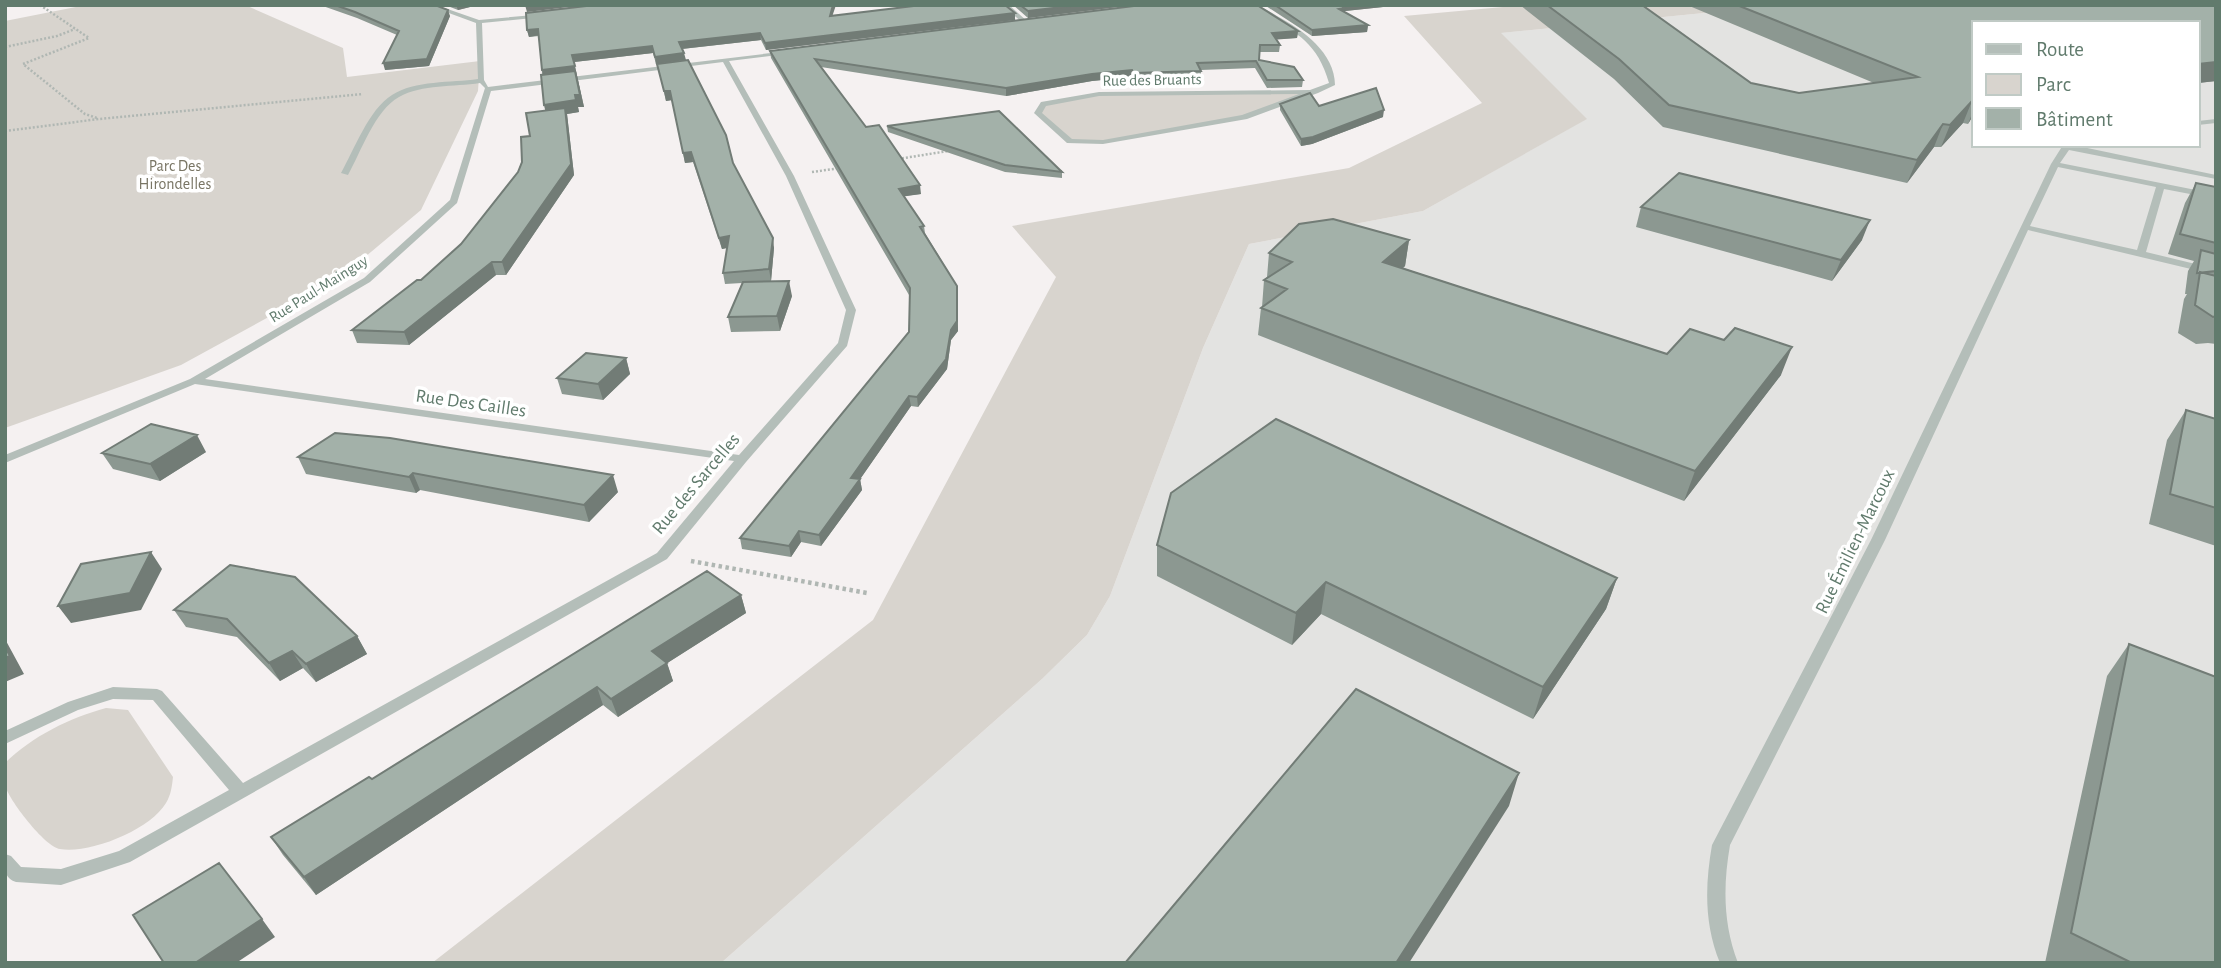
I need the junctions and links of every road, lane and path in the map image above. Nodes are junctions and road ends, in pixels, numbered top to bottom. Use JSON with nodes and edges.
{"nodes":[{"id":1,"x":40,"y":5,"type":"edge"},
{"id":2,"x":430,"y":5,"type":"edge"},
{"id":3,"x":1005,"y":5,"type":"edge"},
{"id":4,"x":1254,"y":5,"type":"edge"},
{"id":5,"x":548,"y":14,"type":"edge"},
{"id":6,"x":1040,"y":21,"type":"edge"},
{"id":7,"x":479,"y":22,"type":"junction"},
{"id":8,"x":1026,"y":23,"type":"junction"},
{"id":9,"x":1013,"y":24,"type":"edge"},
{"id":10,"x":75,"y":29,"type":"junction"},
{"id":11,"x":5,"y":47,"type":"edge"},
{"id":12,"x":793,"y":51,"type":"edge"},
{"id":13,"x":725,"y":60,"type":"junction"},
{"id":14,"x":484,"y":85,"type":"junction"},
{"id":15,"x":1316,"y":92,"type":"junction"},
{"id":16,"x":368,"y":94,"type":"dead end"},
{"id":17,"x":99,"y":119,"type":"junction"},
{"id":18,"x":5,"y":131,"type":"edge"},
{"id":19,"x":2066,"y":147,"type":"edge"},
{"id":20,"x":2072,"y":147,"type":"edge"},
{"id":21,"x":952,"y":150,"type":"edge"},
{"id":22,"x":898,"y":159,"type":"edge"},
{"id":23,"x":2055,"y":163,"type":"junction"},
{"id":24,"x":844,"y":167,"type":"edge"},
{"id":25,"x":345,"y":173,"type":"dead end"},
{"id":26,"x":790,"y":176,"type":"junction"},
{"id":27,"x":2216,"y":177,"type":"edge"},
{"id":28,"x":2161,"y":185,"type":"junction"},
{"id":29,"x":2216,"y":197,"type":"edge"},
{"id":30,"x":2025,"y":228,"type":"junction"},
{"id":31,"x":2141,"y":254,"type":"junction"},
{"id":32,"x":2216,"y":272,"type":"edge"},
{"id":33,"x":194,"y":381,"type":"junction"},
{"id":34,"x":742,"y":458,"type":"junction"},
{"id":35,"x":5,"y":459,"type":"edge"},
{"id":36,"x":662,"y":555,"type":"junction"},
{"id":37,"x":867,"y":593,"type":"dead end"},
{"id":38,"x":5,"y":738,"type":"edge"},
{"id":39,"x":242,"y":792,"type":"junction"},
{"id":40,"x":5,"y":861,"type":"edge"},
{"id":41,"x":1729,"y":963,"type":"edge"}],
"edges":[{"from":1,"to":10,"type":"path"},
{"from":2,"to":7,"type":"street"},
{"from":3,"to":8,"type":"street"},
{"from":4,"to":15,"type":"street"},
{"from":5,"to":7,"type":"street"},
{"from":6,"to":8,"type":"street"},
{"from":7,"to":14,"type":"street","name":"Rue Paul-Mainguy"},
{"from":8,"to":9,"type":"street"},
{"from":10,"to":11,"type":"path"},
{"from":10,"to":17,"type":"path"},
{"from":12,"to":13,"type":"street"},
{"from":13,"to":14,"type":"street"},
{"from":13,"to":26,"type":"street","name":"Rue des Sarcelles"},
{"from":14,"to":25,"type":"street"},
{"from":14,"to":33,"type":"street","name":"Rue Paul-Mainguy"},
{"from":15,"to":15,"type":"street","name":"Rue des Bruants"},
{"from":16,"to":17,"type":"path"},
{"from":17,"to":18,"type":"path"},
{"from":19,"to":23,"type":"street","name":"Rue Émilien-Marcoux"},
{"from":20,"to":27,"type":"street"},
{"from":21,"to":22,"type":"path"},
{"from":23,"to":28,"type":"street"},
{"from":23,"to":30,"type":"street","name":"Rue Émilien-Marcoux"},
{"from":24,"to":26,"type":"path"},
{"from":26,"to":34,"type":"street","name":"Rue des Sarcelles"},
{"from":28,"to":29,"type":"street"},
{"from":28,"to":31,"type":"street"},
{"from":30,"to":31,"type":"street"},
{"from":30,"to":41,"type":"street","name":"Rue Émilien-Marcoux"},
{"from":31,"to":32,"type":"street"},
{"from":33,"to":34,"type":"street","name":"Rue Des Cailles"},
{"from":33,"to":35,"type":"street","name":"Rue Paul-Mainguy"},
{"from":34,"to":36,"type":"street","name":"Rue des Sarcelles"},
{"from":36,"to":37,"type":"path"},
{"from":36,"to":39,"type":"street","name":"Rue des Sarcelles"},
{"from":38,"to":39,"type":"street"},
{"from":39,"to":40,"type":"street","name":"Rue des Sarcelles"}]}
